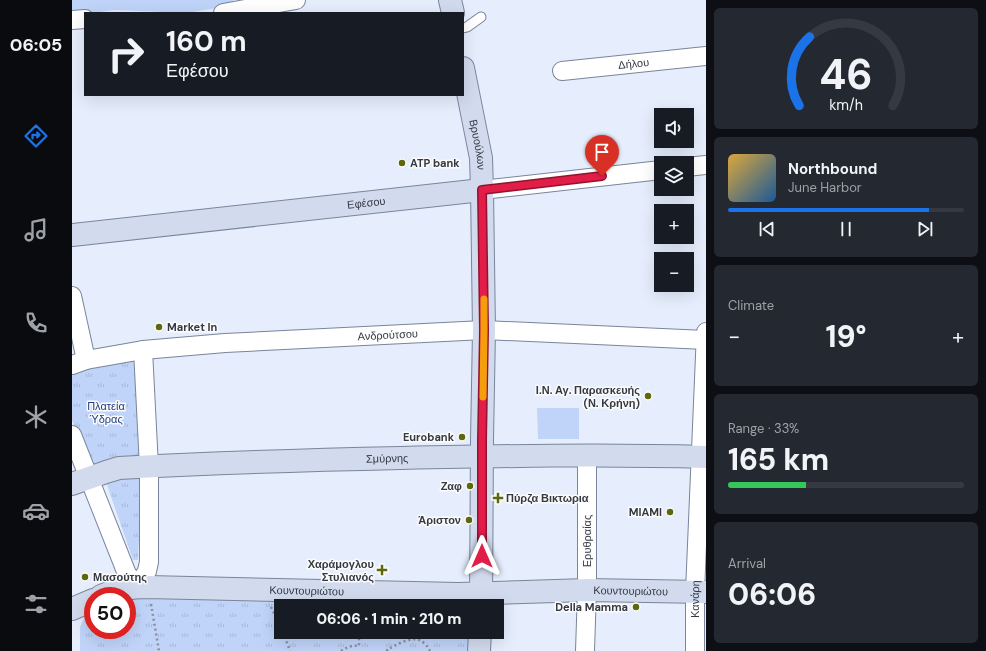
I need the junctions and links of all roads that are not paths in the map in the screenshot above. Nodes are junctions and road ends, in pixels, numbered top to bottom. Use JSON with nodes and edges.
{"nodes":[{"id":1,"x":296,"y":0,"type":"edge"},
{"id":2,"x":450,"y":0,"type":"edge"},
{"id":3,"x":240,"y":5,"type":"edge"},
{"id":4,"x":225,"y":12,"type":"edge"},
{"id":5,"x":453,"y":12,"type":"edge"},
{"id":6,"x":481,"y":17,"type":"dead end"},
{"id":7,"x":84,"y":19,"type":"edge"},
{"id":8,"x":72,"y":20,"type":"edge"},
{"id":9,"x":464,"y":28,"type":"edge"},
{"id":10,"x":706,"y":56,"type":"edge"},
{"id":11,"x":562,"y":71,"type":"dead end"},
{"id":12,"x":464,"y":73,"type":"edge"},
{"id":13,"x":706,"y":165,"type":"edge"},
{"id":14,"x":694,"y":166,"type":"edge"},
{"id":15,"x":654,"y":171,"type":"edge"},
{"id":16,"x":482,"y":190,"type":"junction"},
{"id":17,"x":72,"y":235,"type":"edge"},
{"id":18,"x":72,"y":296,"type":"edge"},
{"id":19,"x":484,"y":330,"type":"junction"},
{"id":20,"x":706,"y":332,"type":"edge"},
{"id":21,"x":706,"y":340,"type":"edge"},
{"id":22,"x":143,"y":350,"type":"junction"},
{"id":23,"x":79,"y":362,"type":"edge"},
{"id":24,"x":72,"y":435,"type":"edge"},
{"id":25,"x":482,"y":456,"type":"junction"},
{"id":26,"x":587,"y":456,"type":"junction"},
{"id":27,"x":703,"y":457,"type":"edge"},
{"id":28,"x":148,"y":467,"type":"junction"},
{"id":29,"x":80,"y":481,"type":"edge"},
{"id":30,"x":136,"y":587,"type":"edge"},
{"id":31,"x":143,"y":587,"type":"junction"},
{"id":32,"x":587,"y":590,"type":"junction"},
{"id":33,"x":701,"y":592,"type":"edge"},
{"id":34,"x":468,"y":599,"type":"edge"},
{"id":35,"x":482,"y":599,"type":"edge"},
{"id":36,"x":492,"y":599,"type":"edge"},
{"id":37,"x":84,"y":604,"type":"edge"},
{"id":38,"x":72,"y":609,"type":"edge"},
{"id":39,"x":480,"y":639,"type":"edge"},
{"id":40,"x":479,"y":651,"type":"edge"},
{"id":41,"x":585,"y":651,"type":"edge"},
{"id":42,"x":695,"y":651,"type":"edge"}],
"edges":[{"from":1,"to":3,"type":"street"},
{"from":2,"to":5,"type":"main road"},
{"from":3,"to":4,"type":"street"},
{"from":6,"to":9,"type":"lane"},
{"from":7,"to":8,"type":"street"},
{"from":10,"to":11,"type":"street","name":"Δήλου"},
{"from":12,"to":16,"type":"main road","name":"Βρυούλων"},
{"from":13,"to":14,"type":"street"},
{"from":15,"to":16,"type":"street","name":"Εφέσου"},
{"from":16,"to":17,"type":"main road","name":"Εφέσου"},
{"from":16,"to":19,"type":"main road","name":"Βρυούλων"},
{"from":18,"to":23,"type":"street"},
{"from":19,"to":21,"type":"street","name":"Ανδρούτσου"},
{"from":19,"to":22,"type":"street","name":"Ανδρούτσου"},
{"from":19,"to":25,"type":"main road","name":"Βρυούλων"},
{"from":20,"to":21,"type":"street","name":"Κανάρη"},
{"from":21,"to":27,"type":"street","name":"Κανάρη"},
{"from":22,"to":23,"type":"street","name":"Ανδρούτσου"},
{"from":22,"to":28,"type":"street"},
{"from":24,"to":29,"type":"street"},
{"from":25,"to":26,"type":"main road","name":"Σμύρνης"},
{"from":25,"to":28,"type":"main road","name":"Σμύρνης"},
{"from":25,"to":35,"type":"main road","name":"Βρυούλων"},
{"from":26,"to":27,"type":"main road","name":"Σμύρνης"},
{"from":26,"to":32,"type":"street","name":"Ερυθραίας"},
{"from":27,"to":33,"type":"street","name":"Κανάρη"},
{"from":28,"to":29,"type":"main road","name":"Σμύρνης"},
{"from":28,"to":31,"type":"street"},
{"from":29,"to":31,"type":"street"},
{"from":30,"to":31,"type":"main road","name":"Κουντουριώτου"},
{"from":31,"to":34,"type":"main road","name":"Κουντουριώτου"},
{"from":32,"to":33,"type":"main road","name":"Κουντουριώτου"},
{"from":32,"to":36,"type":"main road","name":"Κουντουριώτου"},
{"from":32,"to":41,"type":"street","name":"Ερυθραίας"},
{"from":33,"to":42,"type":"street","name":"Κανάρη"},
{"from":37,"to":38,"type":"main road"},
{"from":39,"to":40,"type":"main road"}]}
